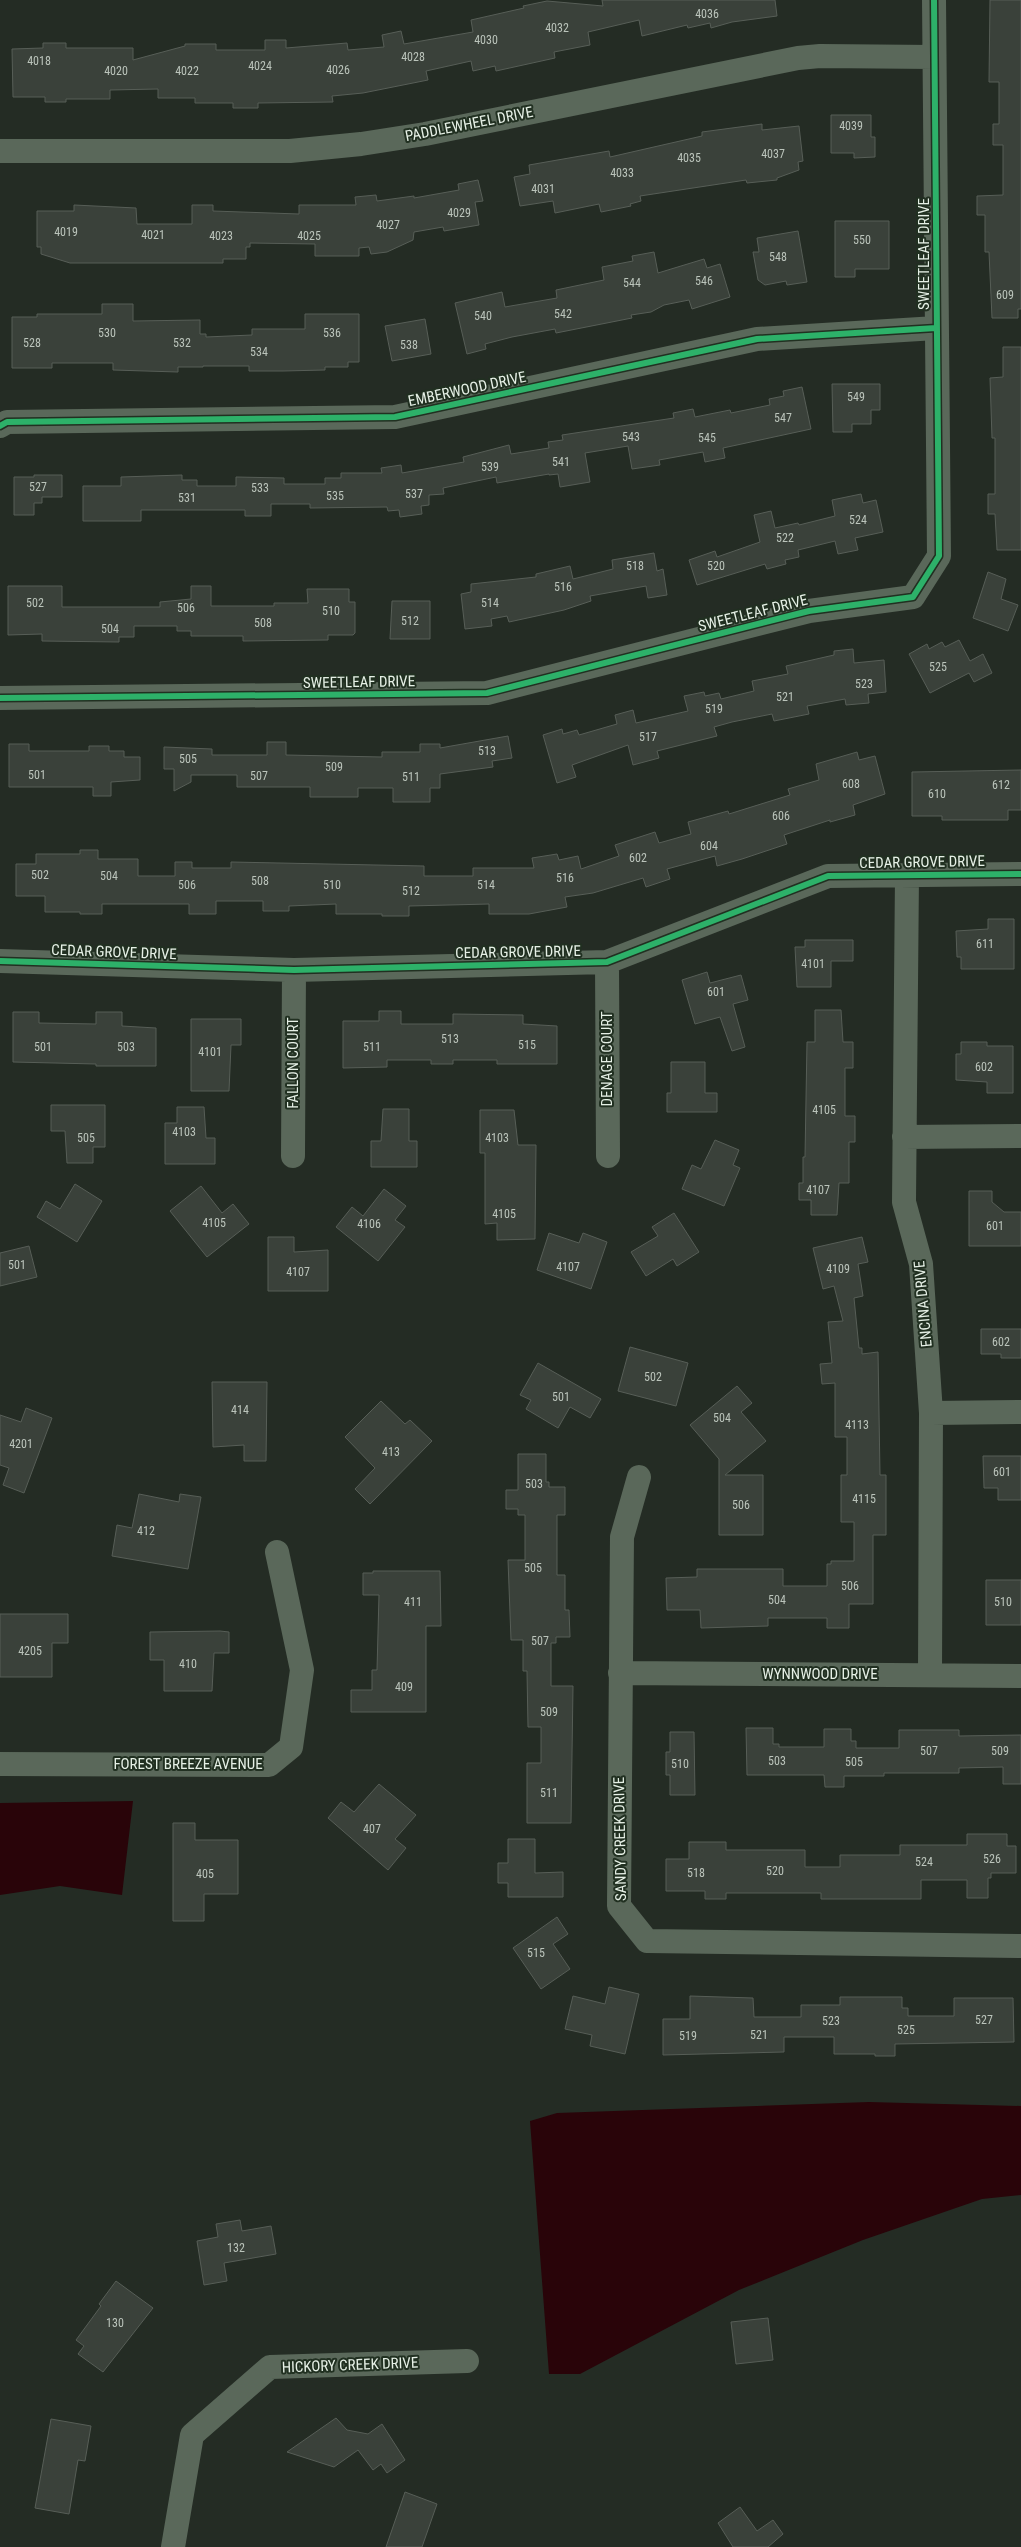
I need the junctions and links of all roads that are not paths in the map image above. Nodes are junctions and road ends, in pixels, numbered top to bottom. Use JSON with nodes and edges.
{"nodes":[{"id":1,"x":934,"y":0,"type":"edge"},
{"id":2,"x":934,"y":57,"type":"junction"},
{"id":3,"x":0,"y":151,"type":"edge"},
{"id":4,"x":936,"y":328,"type":"junction"},
{"id":5,"x":0,"y":426,"type":"edge"},
{"id":6,"x":0,"y":698,"type":"edge"},
{"id":7,"x":1021,"y":874,"type":"edge"},
{"id":8,"x":907,"y":875,"type":"junction"},
{"id":9,"x":0,"y":961,"type":"edge"},
{"id":10,"x":607,"y":962,"type":"junction"},
{"id":11,"x":294,"y":970,"type":"junction"},
{"id":12,"x":1021,"y":1136,"type":"edge"},
{"id":13,"x":904,"y":1137,"type":"junction"},
{"id":14,"x":293,"y":1156,"type":"dead end"},
{"id":15,"x":608,"y":1156,"type":"dead end"},
{"id":16,"x":1021,"y":1412,"type":"edge"},
{"id":17,"x":931,"y":1413,"type":"junction"},
{"id":18,"x":639,"y":1477,"type":"dead end"},
{"id":19,"x":277,"y":1552,"type":"dead end"},
{"id":20,"x":620,"y":1673,"type":"junction"},
{"id":21,"x":930,"y":1674,"type":"junction"},
{"id":22,"x":1021,"y":1676,"type":"edge"},
{"id":23,"x":0,"y":1764,"type":"edge"},
{"id":24,"x":1021,"y":1946,"type":"edge"},
{"id":25,"x":467,"y":2361,"type":"dead end"},
{"id":26,"x":173,"y":2547,"type":"edge"}],
"edges":[{"from":1,"to":2,"type":"street","name":"SWEETLEAF DRIVE"},
{"from":2,"to":3,"type":"street","name":"PADDLEWHEEL DRIVE"},
{"from":2,"to":4,"type":"street","name":"SWEETLEAF DRIVE"},
{"from":4,"to":5,"type":"street","name":"EMBERWOOD DRIVE"},
{"from":4,"to":6,"type":"street","name":"SWEETLEAF DRIVE"},
{"from":7,"to":8,"type":"street","name":"CEDAR GROVE DRIVE"},
{"from":8,"to":10,"type":"street","name":"CEDAR GROVE DRIVE"},
{"from":8,"to":13,"type":"street","name":"ENCINA DRIVE"},
{"from":9,"to":11,"type":"street","name":"CEDAR GROVE DRIVE"},
{"from":10,"to":11,"type":"street","name":"CEDAR GROVE DRIVE"},
{"from":10,"to":15,"type":"street","name":"DENAGE COURT"},
{"from":11,"to":14,"type":"street","name":"FALLON COURT"},
{"from":12,"to":13,"type":"street"},
{"from":13,"to":17,"type":"street","name":"ENCINA DRIVE"},
{"from":16,"to":17,"type":"street"},
{"from":17,"to":21,"type":"street","name":"ENCINA DRIVE"},
{"from":18,"to":20,"type":"street","name":"SANDY CREEK DRIVE"},
{"from":19,"to":23,"type":"street","name":"FOREST BREEZE AVENUE"},
{"from":20,"to":21,"type":"street","name":"WYNNWOOD DRIVE"},
{"from":20,"to":24,"type":"street","name":"SANDY CREEK DRIVE"},
{"from":21,"to":22,"type":"street","name":"WYNNWOOD DRIVE"},
{"from":25,"to":26,"type":"street","name":"HICKORY CREEK DRIVE"}]}
